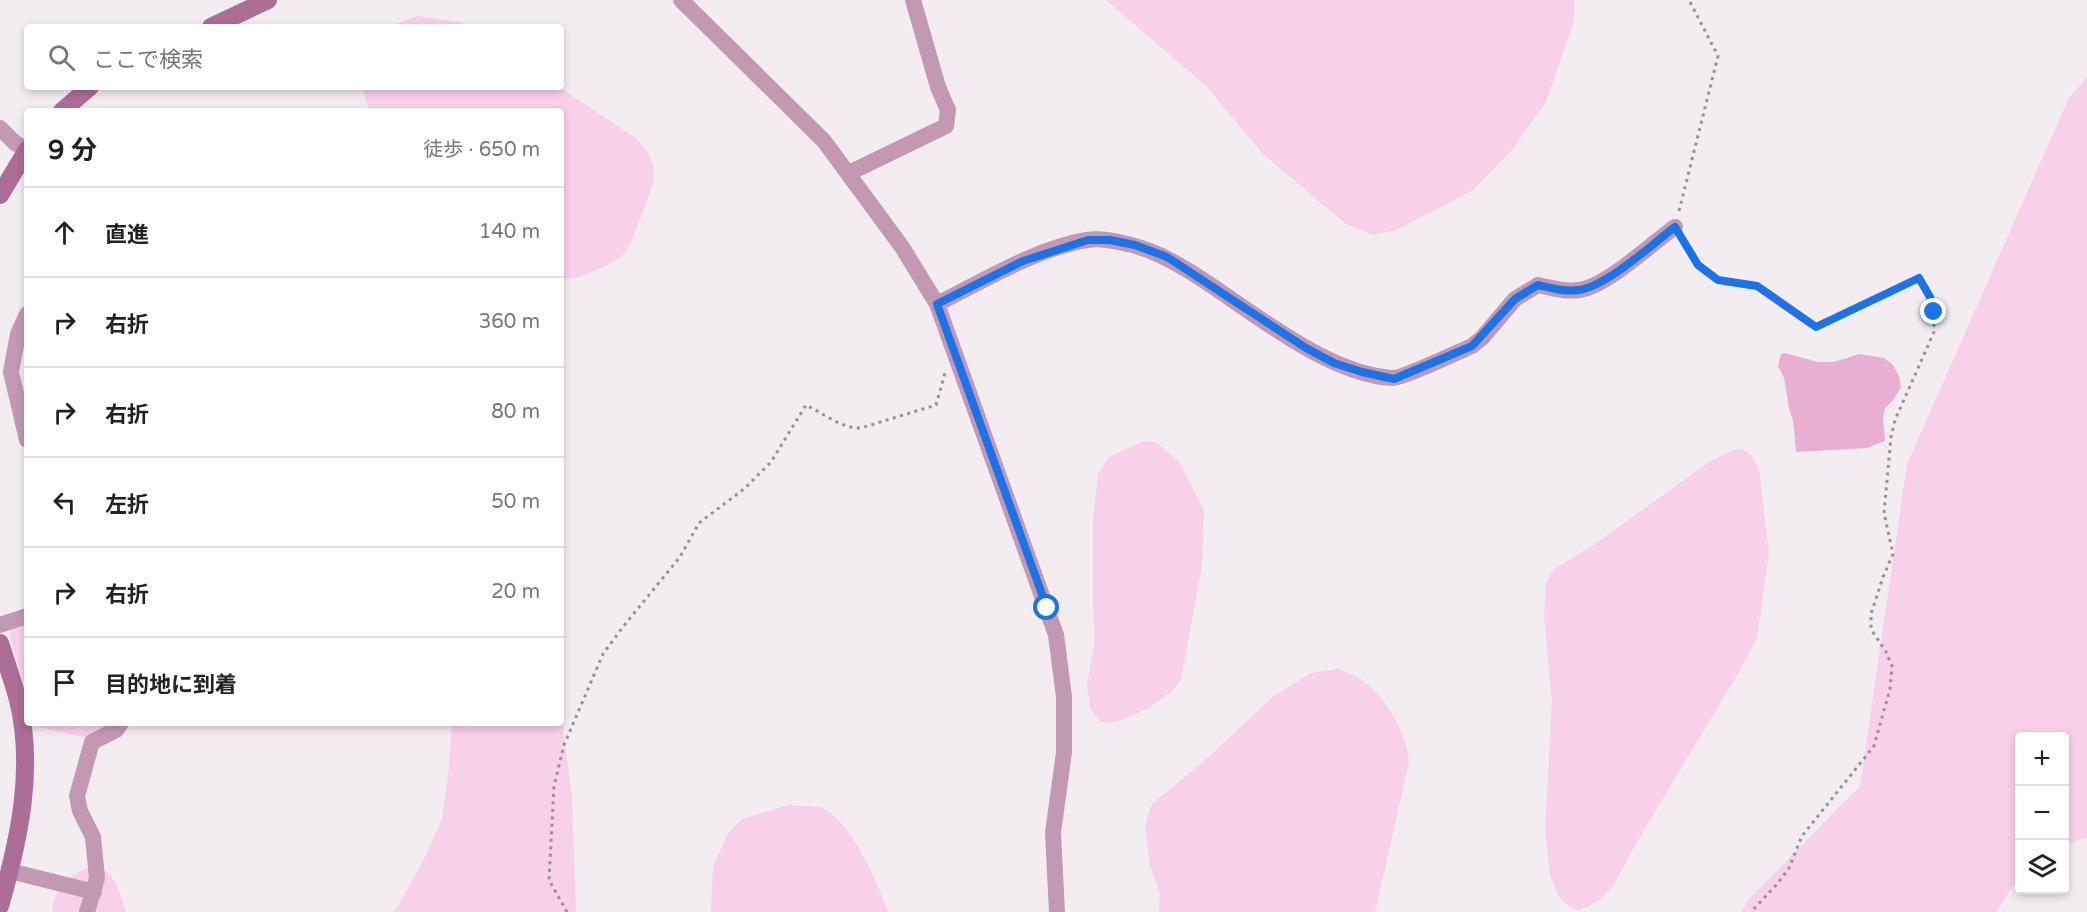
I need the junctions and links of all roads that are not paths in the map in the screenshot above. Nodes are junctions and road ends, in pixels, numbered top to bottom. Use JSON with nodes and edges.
{"nodes":[{"id":1,"x":268,"y":0,"type":"edge"},
{"id":2,"x":681,"y":0,"type":"edge"},
{"id":3,"x":913,"y":0,"type":"edge"},
{"id":4,"x":217,"y":24,"type":"edge"},
{"id":5,"x":86,"y":90,"type":"edge"},
{"id":6,"x":66,"y":108,"type":"edge"},
{"id":7,"x":0,"y":128,"type":"edge"},
{"id":8,"x":24,"y":148,"type":"edge"},
{"id":9,"x":24,"y":155,"type":"edge"},
{"id":10,"x":849,"y":173,"type":"junction"},
{"id":11,"x":0,"y":195,"type":"edge"},
{"id":12,"x":1675,"y":227,"type":"road end"},
{"id":13,"x":937,"y":304,"type":"junction"},
{"id":14,"x":24,"y":321,"type":"edge"},
{"id":15,"x":5,"y":372,"type":"edge"},
{"id":16,"x":23,"y":413,"type":"edge"},
{"id":17,"x":24,"y":617,"type":"edge"},
{"id":18,"x":0,"y":624,"type":"edge"},
{"id":19,"x":0,"y":643,"type":"edge"},
{"id":20,"x":118,"y":726,"type":"edge"},
{"id":21,"x":10,"y":871,"type":"junction"},
{"id":22,"x":94,"y":892,"type":"junction"},
{"id":23,"x":0,"y":906,"type":"edge"},
{"id":24,"x":87,"y":912,"type":"edge"},
{"id":25,"x":1057,"y":912,"type":"edge"}],
"edges":[{"from":1,"to":4,"type":"street"},
{"from":2,"to":10,"type":"street"},
{"from":3,"to":10,"type":"street"},
{"from":5,"to":6,"type":"street"},
{"from":7,"to":8,"type":"street"},
{"from":9,"to":11,"type":"street"},
{"from":10,"to":13,"type":"street"},
{"from":12,"to":13,"type":"street"},
{"from":13,"to":25,"type":"street"},
{"from":14,"to":15,"type":"street"},
{"from":15,"to":16,"type":"street"},
{"from":17,"to":18,"type":"street"},
{"from":19,"to":21,"type":"street"},
{"from":20,"to":22,"type":"street"},
{"from":21,"to":22,"type":"street"},
{"from":21,"to":23,"type":"street"},
{"from":22,"to":24,"type":"street"}]}
